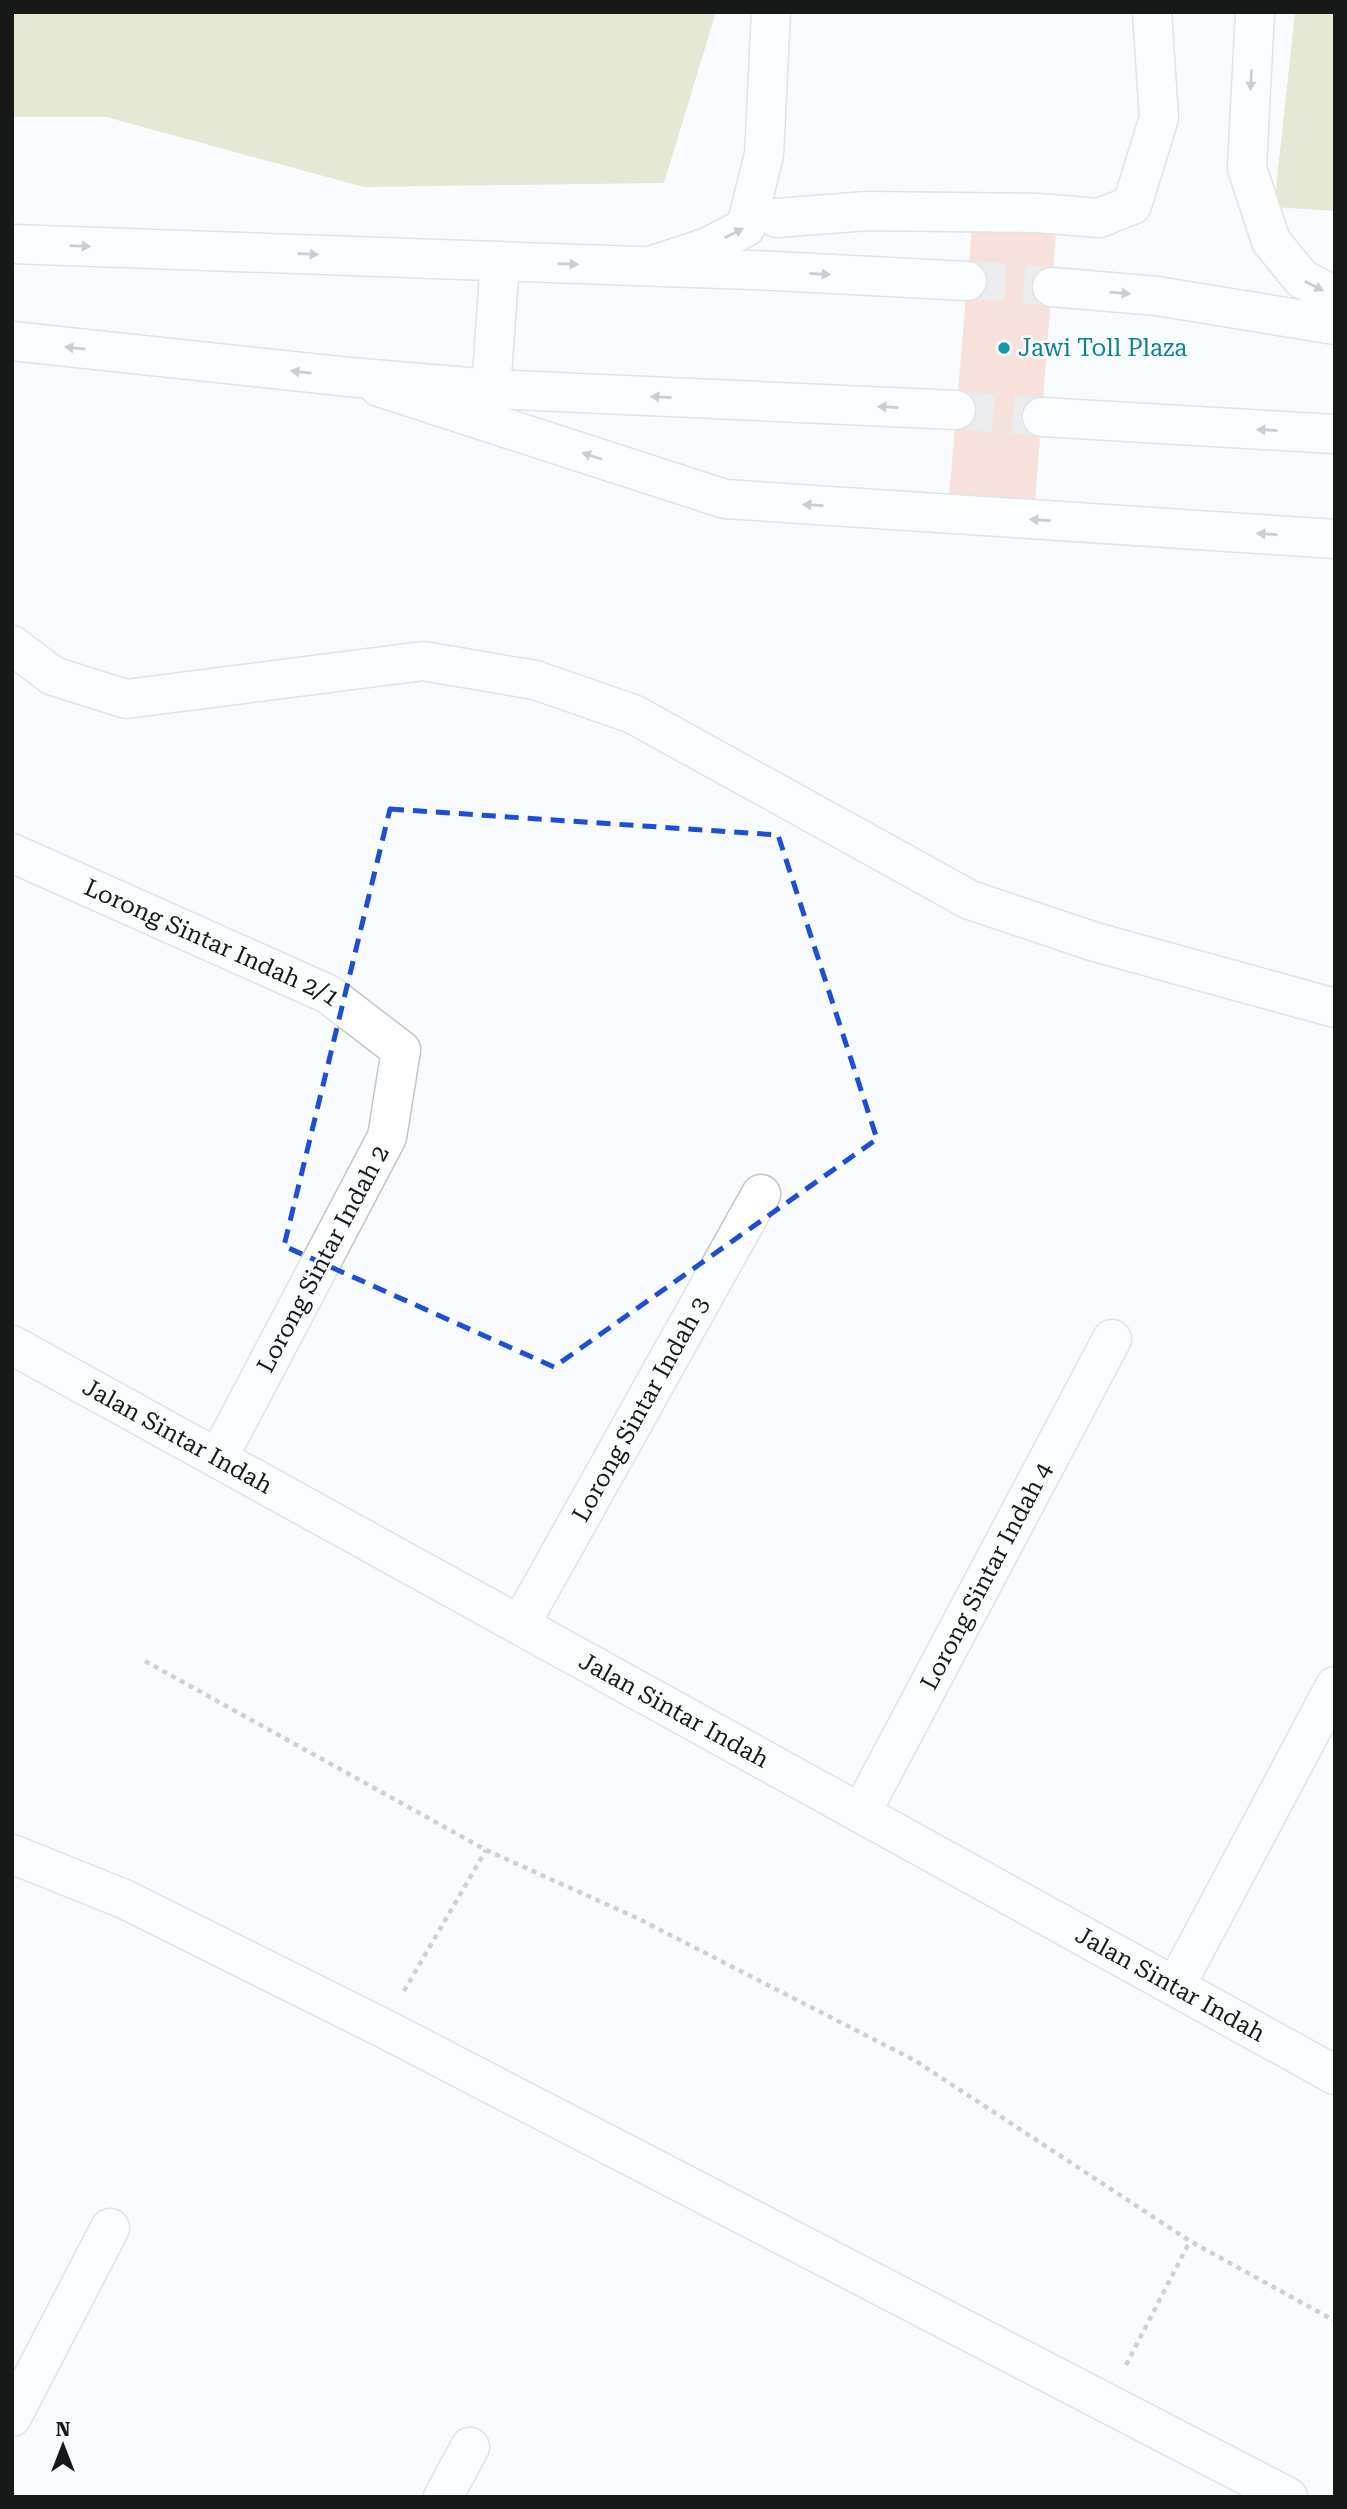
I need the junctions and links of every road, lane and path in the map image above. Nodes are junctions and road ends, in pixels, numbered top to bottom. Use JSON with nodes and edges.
{"nodes":[{"id":1,"x":771,"y":12,"type":"edge"},
{"id":2,"x":786,"y":12,"type":"edge"},
{"id":3,"x":1152,"y":12,"type":"edge"},
{"id":4,"x":1255,"y":12,"type":"edge"},
{"id":5,"x":778,"y":218,"type":"junction"},
{"id":6,"x":12,"y":244,"type":"edge"},
{"id":7,"x":499,"y":261,"type":"junction"},
{"id":8,"x":648,"y":267,"type":"junction"},
{"id":9,"x":775,"y":271,"type":"junction"},
{"id":10,"x":967,"y":281,"type":"tunnel mouth"},
{"id":11,"x":1052,"y":287,"type":"tunnel mouth"},
{"id":12,"x":1335,"y":296,"type":"edge"},
{"id":13,"x":1335,"y":325,"type":"edge"},
{"id":14,"x":12,"y":341,"type":"edge"},
{"id":15,"x":349,"y":377,"type":"junction"},
{"id":16,"x":491,"y":389,"type":"junction"},
{"id":17,"x":956,"y":410,"type":"tunnel mouth"},
{"id":18,"x":1042,"y":417,"type":"tunnel mouth"},
{"id":19,"x":1335,"y":434,"type":"edge"},
{"id":20,"x":1335,"y":539,"type":"edge"},
{"id":21,"x":12,"y":645,"type":"edge"},
{"id":22,"x":12,"y":853,"type":"edge"},
{"id":23,"x":1335,"y":1008,"type":"edge"},
{"id":24,"x":401,"y":1050,"type":"joint"},
{"id":25,"x":761,"y":1194,"type":"dead end"},
{"id":26,"x":1112,"y":1339,"type":"dead end"},
{"id":27,"x":12,"y":1345,"type":"edge"},
{"id":28,"x":218,"y":1458,"type":"junction"},
{"id":29,"x":520,"y":1625,"type":"junction"},
{"id":30,"x":145,"y":1661,"type":"dead end"},
{"id":31,"x":1335,"y":1686,"type":"edge"},
{"id":32,"x":861,"y":1814,"type":"junction"},
{"id":33,"x":486,"y":1850,"type":"junction"},
{"id":34,"x":12,"y":1854,"type":"edge"},
{"id":35,"x":1175,"y":1987,"type":"junction"},
{"id":36,"x":383,"y":2028,"type":"junction"},
{"id":37,"x":1332,"y":2068,"type":"edge"},
{"id":38,"x":110,"y":2228,"type":"dead end"},
{"id":39,"x":1191,"y":2241,"type":"junction"},
{"id":40,"x":1335,"y":2321,"type":"edge"},
{"id":41,"x":1105,"y":2404,"type":"junction"},
{"id":42,"x":12,"y":2417,"type":"edge"},
{"id":43,"x":470,"y":2447,"type":"dead end"},
{"id":44,"x":443,"y":2497,"type":"edge"},
{"id":45,"x":1288,"y":2497,"type":"edge"}],
"edges":[{"from":8,"to":1,"type":"main road","one_way":true},
{"from":2,"to":5,"type":"main road"},
{"from":3,"to":5,"type":"main road"},
{"from":4,"to":12,"type":"main road","one_way":true},
{"from":5,"to":9,"type":"main road"},
{"from":6,"to":7,"type":"main road","one_way":true},
{"from":7,"to":8,"type":"main road","one_way":true},
{"from":7,"to":16,"type":"main road"},
{"from":8,"to":9,"type":"main road"},
{"from":9,"to":10,"type":"main road","one_way":true},
{"from":11,"to":13,"type":"main road","one_way":true},
{"from":15,"to":14,"type":"main road","one_way":true},
{"from":15,"to":16,"type":"main road"},
{"from":20,"to":15,"type":"main road","one_way":true},
{"from":17,"to":16,"type":"main road","one_way":true},
{"from":19,"to":18,"type":"main road","one_way":true},
{"from":21,"to":23,"type":"main road"},
{"from":22,"to":24,"type":"main road","name":"Lorong Sintar Indah 2/1"},
{"from":24,"to":28,"type":"main road","name":"Lorong Sintar Indah 2"},
{"from":25,"to":29,"type":"main road","name":"Lorong Sintar Indah 3"},
{"from":26,"to":32,"type":"main road","name":"Lorong Sintar Indah 4"},
{"from":27,"to":28,"type":"main road","name":"Jalan Sintar Indah"},
{"from":28,"to":29,"type":"main road","name":"Jalan Sintar Indah"},
{"from":29,"to":32,"type":"main road","name":"Jalan Sintar Indah"},
{"from":30,"to":33,"type":"path"},
{"from":31,"to":35,"type":"main road"},
{"from":32,"to":35,"type":"main road","name":"Jalan Sintar Indah"},
{"from":33,"to":36,"type":"path"},
{"from":33,"to":39,"type":"path"},
{"from":34,"to":36,"type":"main road"},
{"from":35,"to":37,"type":"main road","name":"Jalan Sintar Indah"},
{"from":36,"to":41,"type":"main road"},
{"from":38,"to":42,"type":"main road"},
{"from":39,"to":40,"type":"path"},
{"from":39,"to":41,"type":"path"},
{"from":41,"to":45,"type":"main road"},
{"from":43,"to":44,"type":"main road"}]}
